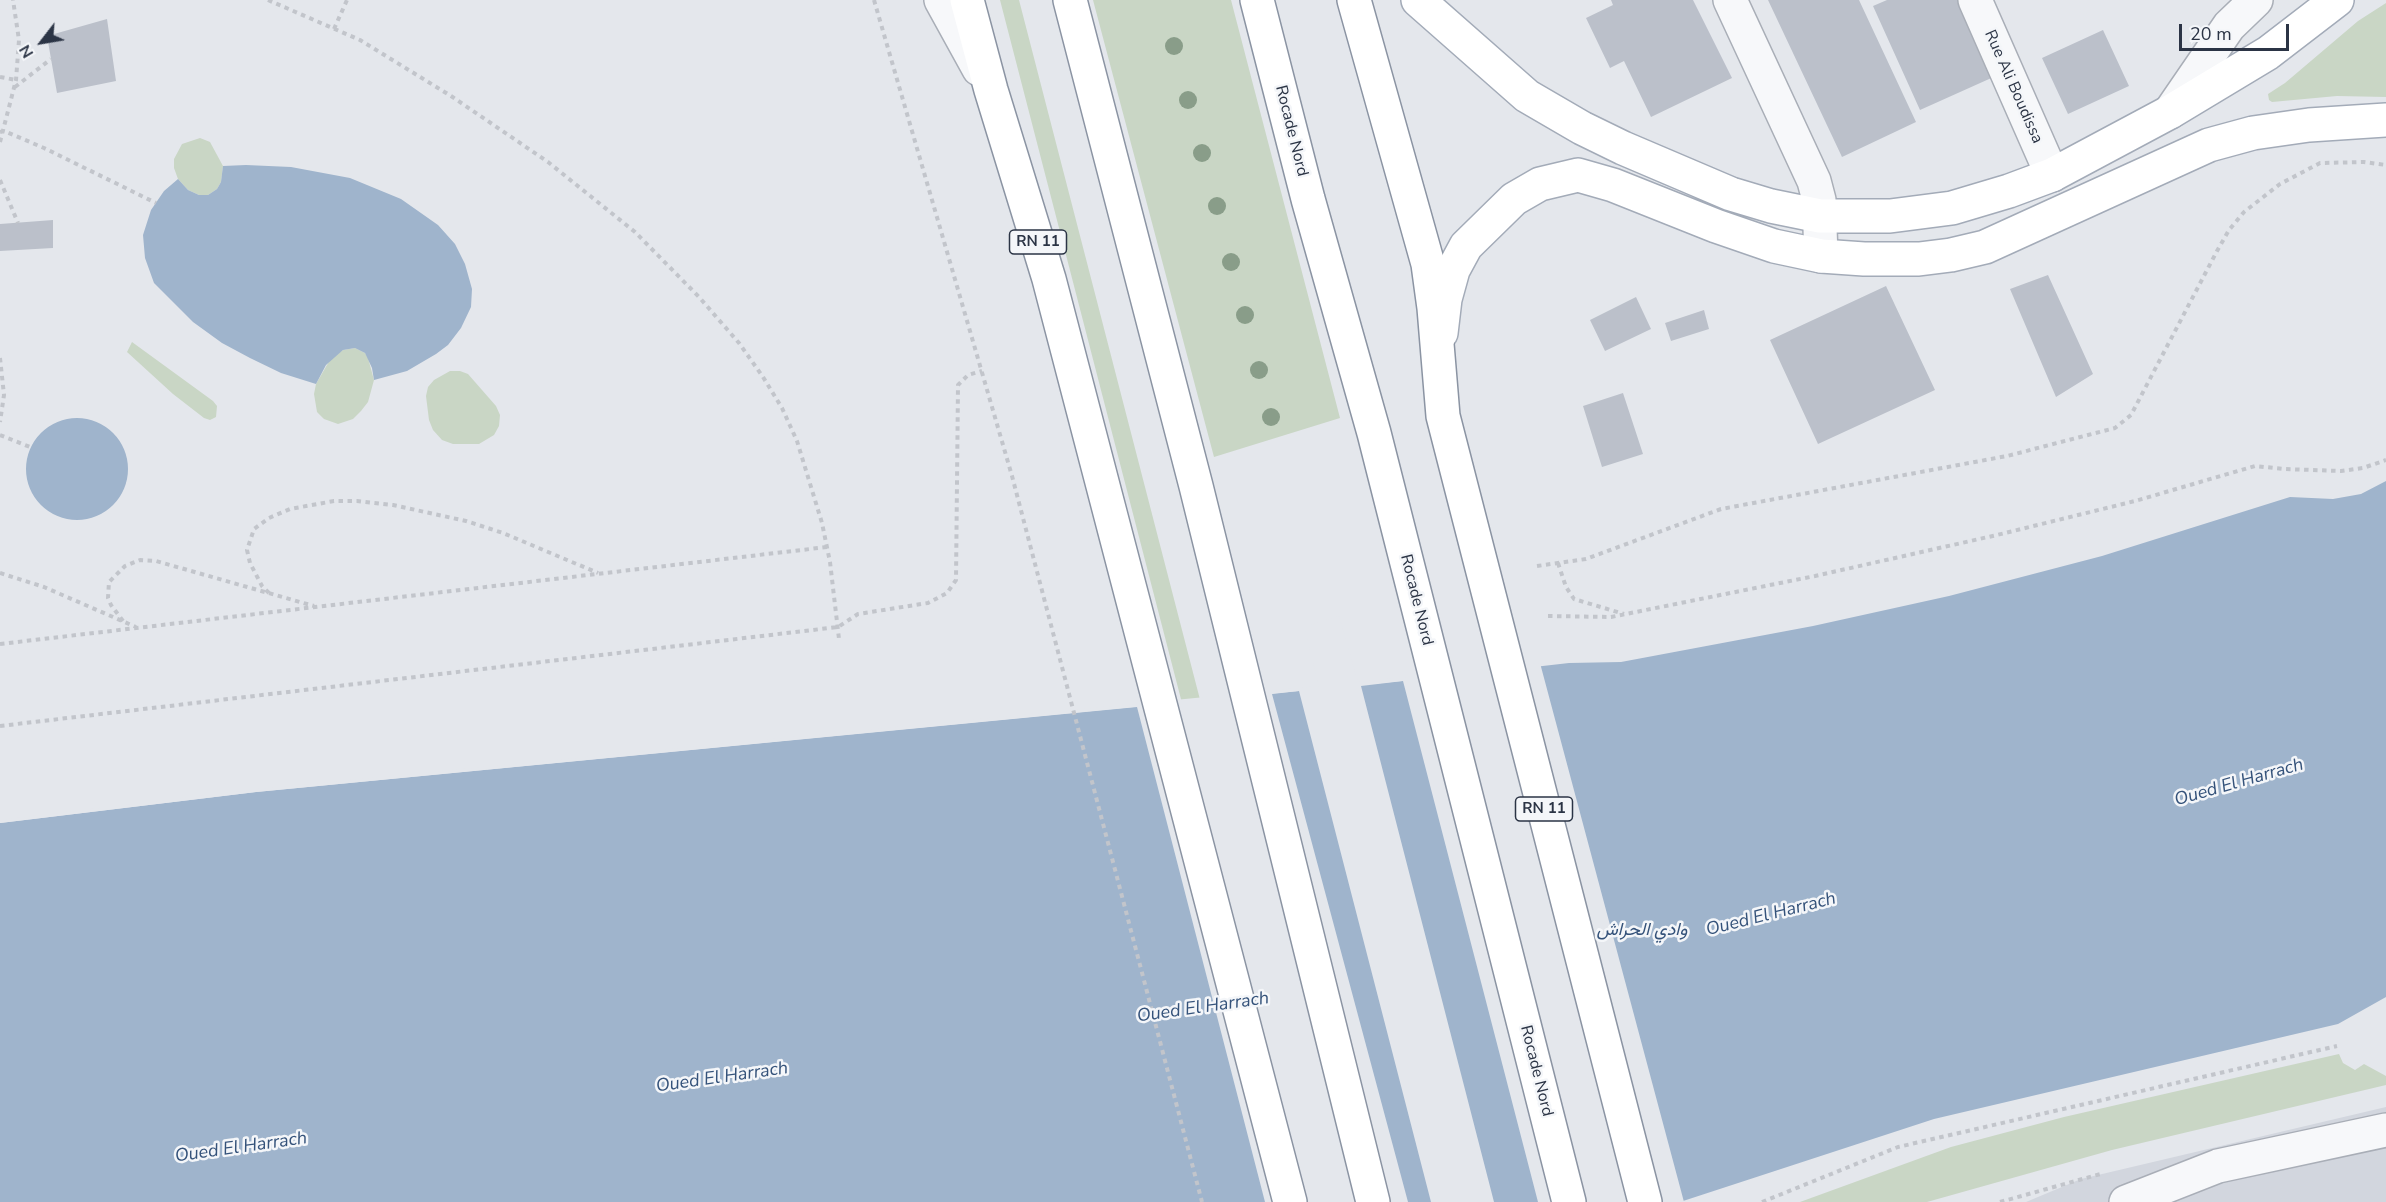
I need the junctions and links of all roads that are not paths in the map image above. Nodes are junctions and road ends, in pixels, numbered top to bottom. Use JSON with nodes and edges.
{"nodes":[{"id":1,"x":941,"y":0,"type":"edge"},
{"id":2,"x":967,"y":0,"type":"edge"},
{"id":3,"x":1070,"y":0,"type":"edge"},
{"id":4,"x":1257,"y":0,"type":"edge"},
{"id":5,"x":1354,"y":0,"type":"edge"},
{"id":6,"x":1418,"y":0,"type":"edge"},
{"id":7,"x":1730,"y":0,"type":"edge"},
{"id":8,"x":1975,"y":0,"type":"edge"},
{"id":9,"x":2256,"y":0,"type":"edge"},
{"id":10,"x":2337,"y":0,"type":"edge"},
{"id":11,"x":991,"y":90,"type":"junction"},
{"id":12,"x":2170,"y":112,"type":"junction"},
{"id":13,"x":2386,"y":120,"type":"edge"},
{"id":14,"x":2052,"y":175,"type":"junction"},
{"id":15,"x":1820,"y":216,"type":"junction"},
{"id":16,"x":1821,"y":256,"type":"junction"},
{"id":17,"x":1439,"y":355,"type":"junction"},
{"id":18,"x":2386,"y":1130,"type":"edge"},
{"id":19,"x":1290,"y":1202,"type":"edge"},
{"id":20,"x":1373,"y":1202,"type":"edge"},
{"id":21,"x":1569,"y":1202,"type":"edge"},
{"id":22,"x":1644,"y":1202,"type":"edge"},
{"id":23,"x":2126,"y":1202,"type":"edge"}],
"edges":[{"from":1,"to":11,"type":"street"},
{"from":2,"to":11,"type":"main road","number":"RN 11"},
{"from":3,"to":20,"type":"main road"},
{"from":4,"to":21,"type":"main road","name":"Rocade Nord"},
{"from":5,"to":17,"type":"main road","number":"RN 11"},
{"from":6,"to":15,"type":"main road"},
{"from":7,"to":15,"type":"street"},
{"from":8,"to":14,"type":"street","name":"Rue Ali Boudissa"},
{"from":9,"to":12,"type":"street"},
{"from":10,"to":12,"type":"main road"},
{"from":11,"to":19,"type":"main road","number":"RN 11"},
{"from":12,"to":14,"type":"main road"},
{"from":13,"to":16,"type":"main road"},
{"from":14,"to":15,"type":"main road"},
{"from":15,"to":16,"type":"street"},
{"from":16,"to":17,"type":"main road"},
{"from":17,"to":22,"type":"main road","number":"RN 11"},
{"from":18,"to":23,"type":"street"}]}
